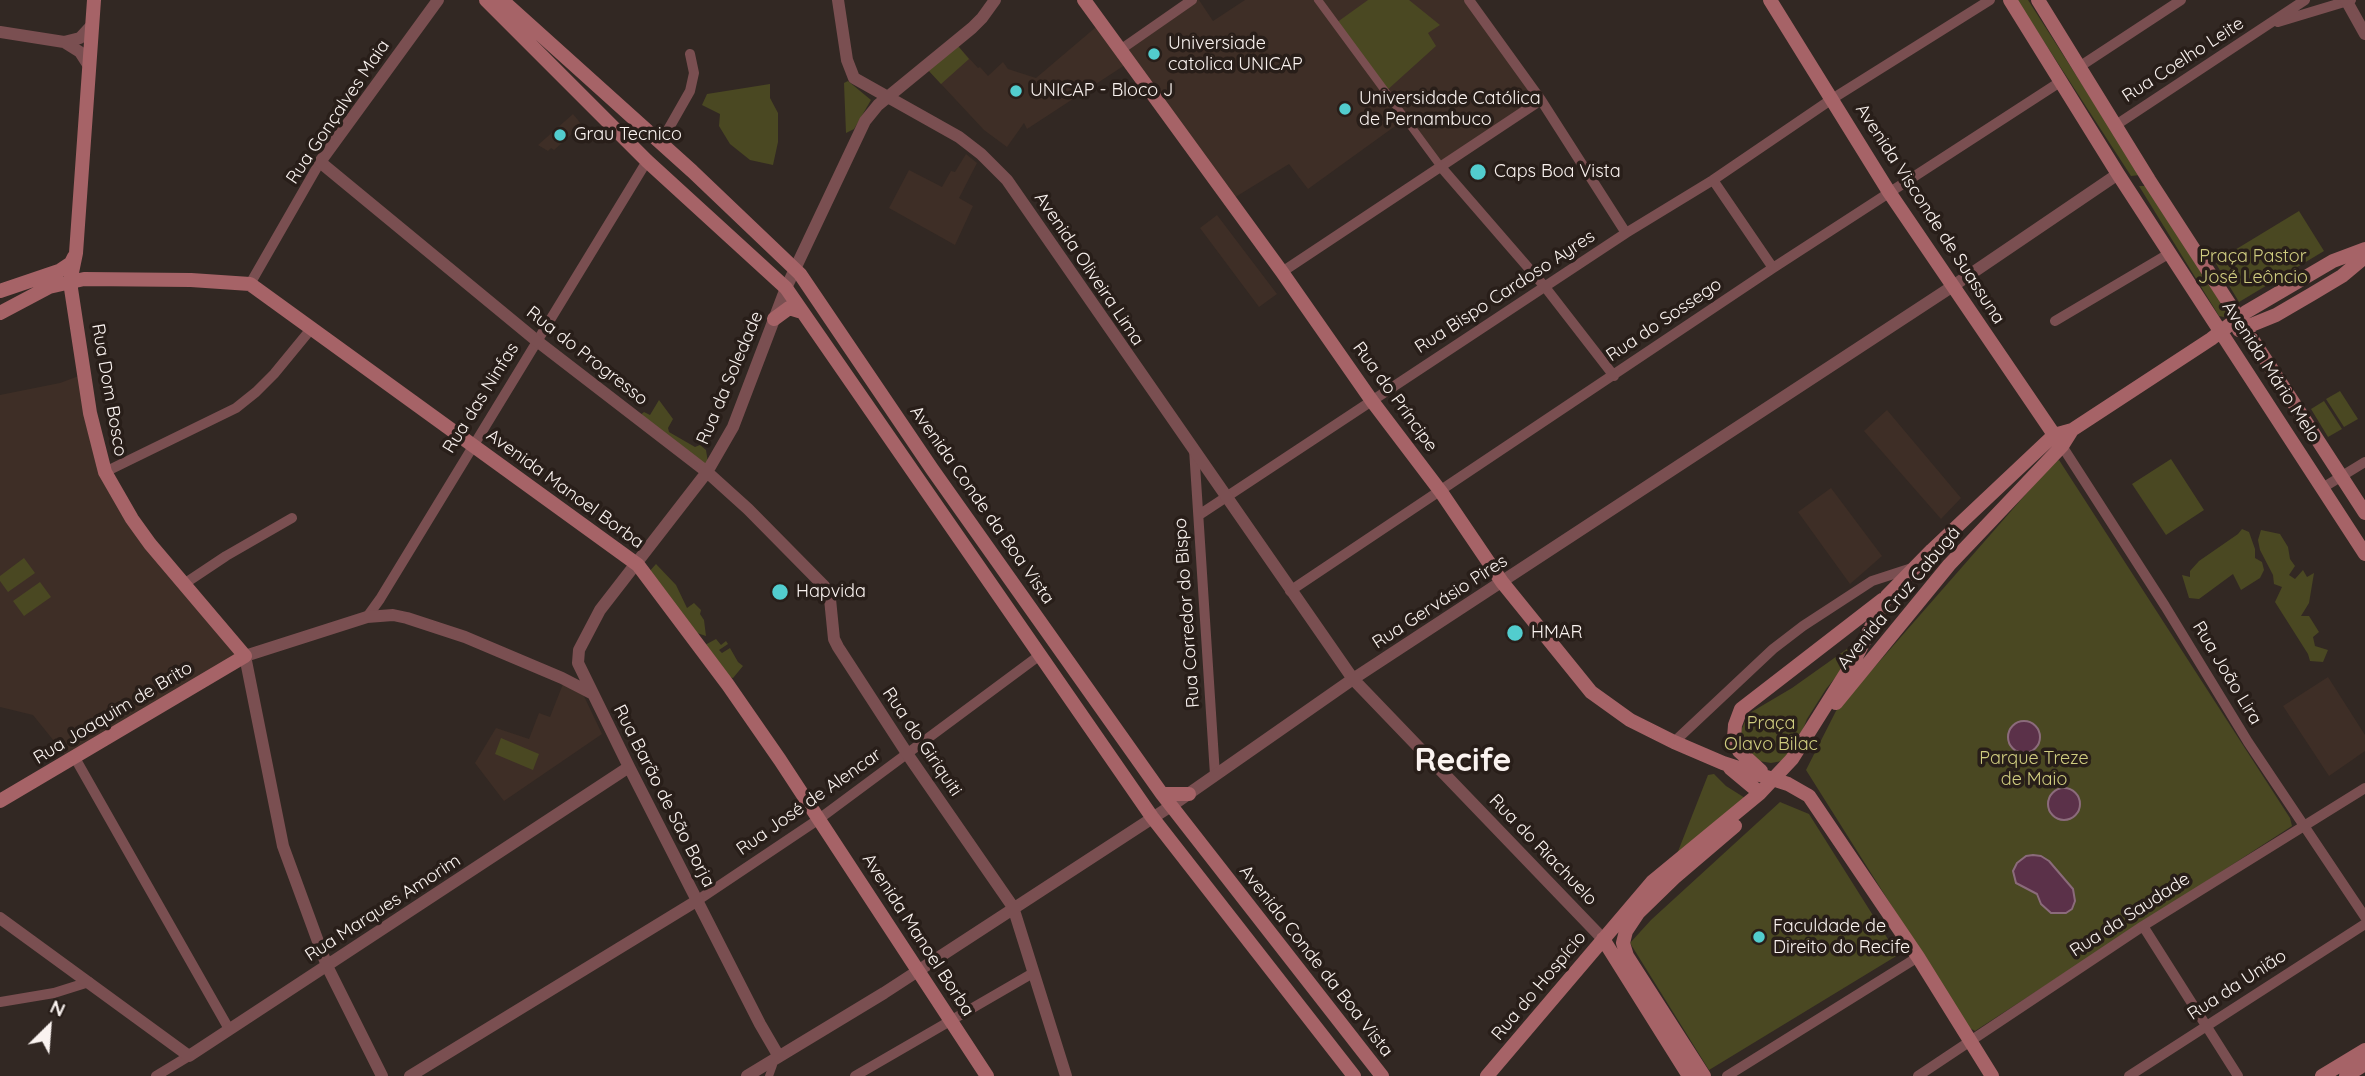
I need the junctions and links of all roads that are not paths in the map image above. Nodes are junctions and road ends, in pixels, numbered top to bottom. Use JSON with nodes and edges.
{"nodes":[{"id":1,"x":94,"y":0,"type":"edge"},
{"id":2,"x":438,"y":0,"type":"edge"},
{"id":3,"x":486,"y":0,"type":"edge"},
{"id":4,"x":502,"y":0,"type":"edge"},
{"id":5,"x":838,"y":0,"type":"edge"},
{"id":6,"x":995,"y":0,"type":"edge"},
{"id":7,"x":1084,"y":0,"type":"edge"},
{"id":8,"x":1192,"y":0,"type":"edge"},
{"id":9,"x":1318,"y":0,"type":"edge"},
{"id":10,"x":1469,"y":0,"type":"edge"},
{"id":11,"x":1770,"y":0,"type":"edge"},
{"id":12,"x":1990,"y":0,"type":"edge"},
{"id":13,"x":2010,"y":0,"type":"edge"},
{"id":14,"x":2038,"y":0,"type":"edge"},
{"id":15,"x":2181,"y":0,"type":"edge"},
{"id":16,"x":2305,"y":0,"type":"edge"},
{"id":17,"x":2348,"y":1,"type":"edge"},
{"id":18,"x":92,"y":25,"type":"junction"},
{"id":19,"x":2269,"y":25,"type":"junction"},
{"id":20,"x":0,"y":32,"type":"edge"},
{"id":21,"x":2365,"y":34,"type":"edge"},
{"id":22,"x":64,"y":42,"type":"junction"},
{"id":23,"x":1120,"y":50,"type":"junction"},
{"id":24,"x":690,"y":54,"type":"dead end"},
{"id":25,"x":89,"y":66,"type":"junction"},
{"id":26,"x":2079,"y":67,"type":"junction"},
{"id":27,"x":2060,"y":82,"type":"junction"},
{"id":28,"x":887,"y":98,"type":"junction"},
{"id":29,"x":1832,"y":99,"type":"junction"},
{"id":30,"x":1541,"y":100,"type":"junction"},
{"id":31,"x":2116,"y":125,"type":"junction"},
{"id":32,"x":660,"y":142,"type":"junction"},
{"id":33,"x":647,"y":161,"type":"junction"},
{"id":34,"x":320,"y":162,"type":"junction"},
{"id":35,"x":1441,"y":167,"type":"junction"},
{"id":36,"x":2118,"y":174,"type":"junction"},
{"id":37,"x":1713,"y":180,"type":"junction"},
{"id":38,"x":1889,"y":191,"type":"junction"},
{"id":39,"x":1626,"y":233,"type":"junction"},
{"id":40,"x":2365,"y":249,"type":"edge"},
{"id":41,"x":76,"y":253,"type":"junction"},
{"id":42,"x":2170,"y":253,"type":"junction"},
{"id":43,"x":2365,"y":257,"type":"edge"},
{"id":44,"x":795,"y":268,"type":"junction"},
{"id":45,"x":1773,"y":268,"type":"junction"},
{"id":46,"x":1282,"y":272,"type":"junction"},
{"id":47,"x":93,"y":279,"type":"junction"},
{"id":48,"x":70,"y":282,"type":"junction"},
{"id":49,"x":250,"y":284,"type":"junction"},
{"id":50,"x":1953,"y":286,"type":"junction"},
{"id":51,"x":1545,"y":287,"type":"junction"},
{"id":52,"x":786,"y":288,"type":"junction"},
{"id":53,"x":0,"y":292,"type":"edge"},
{"id":54,"x":803,"y":312,"type":"junction"},
{"id":55,"x":0,"y":313,"type":"edge"},
{"id":56,"x":774,"y":318,"type":"junction"},
{"id":57,"x":2055,"y":321,"type":"dead end"},
{"id":58,"x":2242,"y":323,"type":"junction"},
{"id":59,"x":312,"y":329,"type":"junction"},
{"id":60,"x":2219,"y":335,"type":"junction"},
{"id":61,"x":537,"y":341,"type":"junction"},
{"id":62,"x":1614,"y":376,"type":"junction"},
{"id":63,"x":1372,"y":401,"type":"junction"},
{"id":64,"x":2058,"y":441,"type":"junction"},
{"id":65,"x":472,"y":446,"type":"junction"},
{"id":66,"x":1194,"y":448,"type":"junction"},
{"id":67,"x":2365,"y":462,"type":"edge"},
{"id":68,"x":105,"y":472,"type":"junction"},
{"id":69,"x":707,"y":472,"type":"junction"},
{"id":70,"x":2341,"y":476,"type":"junction"},
{"id":71,"x":2324,"y":487,"type":"junction"},
{"id":72,"x":1441,"y":492,"type":"junction"},
{"id":73,"x":1225,"y":498,"type":"junction"},
{"id":74,"x":2365,"y":513,"type":"edge"},
{"id":75,"x":1199,"y":515,"type":"junction"},
{"id":76,"x":292,"y":518,"type":"dead end"},
{"id":77,"x":2365,"y":554,"type":"edge"},
{"id":78,"x":638,"y":565,"type":"junction"},
{"id":79,"x":1915,"y":567,"type":"junction"},
{"id":80,"x":1502,"y":582,"type":"junction"},
{"id":81,"x":184,"y":584,"type":"junction"},
{"id":82,"x":824,"y":586,"type":"joint"},
{"id":83,"x":1290,"y":591,"type":"junction"},
{"id":84,"x":1887,"y":596,"type":"junction"},
{"id":85,"x":367,"y":617,"type":"junction"},
{"id":86,"x":1040,"y":655,"type":"junction"},
{"id":87,"x":245,"y":656,"type":"junction"},
{"id":88,"x":1353,"y":679,"type":"junction"},
{"id":89,"x":593,"y":694,"type":"junction"},
{"id":90,"x":1674,"y":742,"type":"junction"},
{"id":91,"x":908,"y":754,"type":"junction"},
{"id":92,"x":75,"y":758,"type":"junction"},
{"id":93,"x":1723,"y":763,"type":"junction"},
{"id":94,"x":629,"y":767,"type":"junction"},
{"id":95,"x":1215,"y":775,"type":"junction"},
{"id":96,"x":1774,"y":779,"type":"junction"},
{"id":97,"x":2365,"y":788,"type":"edge"},
{"id":98,"x":1189,"y":794,"type":"joint"},
{"id":99,"x":1763,"y":796,"type":"junction"},
{"id":100,"x":1166,"y":800,"type":"junction"},
{"id":101,"x":0,"y":801,"type":"edge"},
{"id":102,"x":1152,"y":817,"type":"junction"},
{"id":103,"x":819,"y":819,"type":"junction"},
{"id":104,"x":2306,"y":825,"type":"junction"},
{"id":105,"x":698,"y":900,"type":"junction"},
{"id":106,"x":1013,"y":907,"type":"junction"},
{"id":107,"x":2365,"y":917,"type":"edge"},
{"id":108,"x":0,"y":918,"type":"edge"},
{"id":109,"x":2365,"y":923,"type":"edge"},
{"id":110,"x":2143,"y":926,"type":"junction"},
{"id":111,"x":1603,"y":939,"type":"junction"},
{"id":112,"x":1918,"y":957,"type":"junction"},
{"id":113,"x":327,"y":966,"type":"junction"},
{"id":114,"x":919,"y":970,"type":"junction"},
{"id":115,"x":1033,"y":973,"type":"junction"},
{"id":116,"x":89,"y":982,"type":"junction"},
{"id":117,"x":0,"y":1002,"type":"edge"},
{"id":118,"x":950,"y":1021,"type":"junction"},
{"id":119,"x":2207,"y":1026,"type":"junction"},
{"id":120,"x":229,"y":1029,"type":"junction"},
{"id":121,"x":1971,"y":1041,"type":"junction"},
{"id":122,"x":2365,"y":1050,"type":"edge"},
{"id":123,"x":189,"y":1056,"type":"junction"},
{"id":124,"x":775,"y":1058,"type":"junction"},
{"id":125,"x":2365,"y":1064,"type":"edge"},
{"id":126,"x":871,"y":1072,"type":"edge"},
{"id":127,"x":156,"y":1076,"type":"edge"},
{"id":128,"x":382,"y":1076,"type":"edge"},
{"id":129,"x":410,"y":1076,"type":"edge"},
{"id":130,"x":747,"y":1076,"type":"edge"},
{"id":131,"x":769,"y":1076,"type":"edge"},
{"id":132,"x":855,"y":1076,"type":"edge"},
{"id":133,"x":987,"y":1076,"type":"edge"},
{"id":134,"x":1066,"y":1076,"type":"edge"},
{"id":135,"x":1354,"y":1076,"type":"edge"},
{"id":136,"x":1382,"y":1076,"type":"edge"},
{"id":137,"x":1487,"y":1076,"type":"edge"},
{"id":138,"x":1689,"y":1076,"type":"edge"},
{"id":139,"x":1703,"y":1076,"type":"edge"},
{"id":140,"x":1727,"y":1076,"type":"edge"},
{"id":141,"x":1917,"y":1076,"type":"edge"},
{"id":142,"x":1992,"y":1076,"type":"edge"},
{"id":143,"x":2129,"y":1076,"type":"edge"},
{"id":144,"x":2238,"y":1076,"type":"edge"},
{"id":145,"x":2322,"y":1076,"type":"edge"},
{"id":146,"x":2346,"y":1076,"type":"edge"}],
"edges":[{"from":1,"to":18,"type":"main road","name":"Rua Dom Bosco"},
{"from":2,"to":34,"type":"street","name":"Rua Gonçalves Maia"},
{"from":3,"to":33,"type":"main road"},
{"from":4,"to":32,"type":"main road","name":"Avenida Conde da Boa Vista"},
{"from":5,"to":28,"type":"street","name":"Avenida Oliveira Lima"},
{"from":6,"to":28,"type":"street","name":"Rua da Soledade"},
{"from":7,"to":23,"type":"main road","name":"Rua do Príncipe"},
{"from":8,"to":23,"type":"street"},
{"from":9,"to":35,"type":"street"},
{"from":10,"to":30,"type":"street"},
{"from":11,"to":29,"type":"main road","name":"Avenida Visconde de Suassuna"},
{"from":12,"to":29,"type":"street","name":"Rua Bispo Cardoso Ayres"},
{"from":13,"to":27,"type":"main road","name":"Avenida Mário Melo"},
{"from":14,"to":26,"type":"main road","name":"Avenida Mário Melo"},
{"from":15,"to":26,"type":"street"},
{"from":16,"to":19,"type":"street","name":"Rua Coelho Leite"},
{"from":17,"to":19,"type":"street","name":"Rua Coelho Leite"},
{"from":17,"to":21,"type":"street"},
{"from":18,"to":22,"type":"street"},
{"from":18,"to":25,"type":"main road","name":"Rua Dom Bosco"},
{"from":19,"to":31,"type":"street","name":"Rua Coelho Leite"},
{"from":20,"to":22,"type":"street"},
{"from":22,"to":25,"type":"street"},
{"from":23,"to":46,"type":"main road","name":"Rua do Príncipe"},
{"from":24,"to":32,"type":"street"},
{"from":25,"to":41,"type":"main road","name":"Rua Dom Bosco"},
{"from":26,"to":31,"type":"main road","name":"Avenida Mário Melo"},
{"from":27,"to":36,"type":"main road","name":"Avenida Mário Melo"},
{"from":27,"to":38,"type":"street","name":"Rua do Sossego"},
{"from":28,"to":44,"type":"street","name":"Rua da Soledade"},
{"from":28,"to":66,"type":"street","name":"Avenida Oliveira Lima"},
{"from":29,"to":37,"type":"street","name":"Rua Bispo Cardoso Ayres"},
{"from":29,"to":38,"type":"main road","name":"Avenida Visconde de Suassuna"},
{"from":30,"to":35,"type":"street"},
{"from":30,"to":39,"type":"street"},
{"from":31,"to":58,"type":"main road","name":"Avenida Mário Melo"},
{"from":32,"to":44,"type":"main road","name":"Avenida Conde da Boa Vista"},
{"from":33,"to":52,"type":"main road"},
{"from":33,"to":61,"type":"street","name":"Rua das Ninfas"},
{"from":34,"to":49,"type":"street","name":"Rua Gonçalves Maia"},
{"from":34,"to":61,"type":"street","name":"Rua do Progresso"},
{"from":35,"to":46,"type":"street"},
{"from":35,"to":51,"type":"street"},
{"from":36,"to":42,"type":"main road","name":"Avenida Mário Melo"},
{"from":36,"to":50,"type":"street","name":"Rua Gervásio Pires"},
{"from":37,"to":39,"type":"street","name":"Rua Bispo Cardoso Ayres"},
{"from":37,"to":45,"type":"street"},
{"from":38,"to":45,"type":"street","name":"Rua do Sossego"},
{"from":38,"to":50,"type":"main road","name":"Avenida Visconde de Suassuna"},
{"from":39,"to":51,"type":"street","name":"Rua Bispo Cardoso Ayres"},
{"from":40,"to":58,"type":"main road","name":"Avenida Cruz Cabugá"},
{"from":41,"to":47,"type":"main road"},
{"from":41,"to":48,"type":"main road","name":"Rua Dom Bosco"},
{"from":41,"to":53,"type":"main road"},
{"from":42,"to":57,"type":"street"},
{"from":42,"to":60,"type":"main road","name":"Avenida Mário Melo"},
{"from":43,"to":58,"type":"main road","name":"Avenida Cruz Cabugá"},
{"from":44,"to":52,"type":"street","name":"Rua da Soledade"},
{"from":44,"to":100,"type":"main road","name":"Avenida Conde da Boa Vista"},
{"from":45,"to":62,"type":"street","name":"Rua do Sossego"},
{"from":46,"to":63,"type":"main road","name":"Rua do Príncipe"},
{"from":47,"to":48,"type":"main road"},
{"from":47,"to":49,"type":"main road"},
{"from":48,"to":55,"type":"main road"},
{"from":48,"to":68,"type":"main road","name":"Rua Dom Bosco"},
{"from":49,"to":59,"type":"main road","name":"Avenida Manoel Borba"},
{"from":50,"to":64,"type":"main road","name":"Avenida Visconde de Suassuna"},
{"from":50,"to":80,"type":"street","name":"Rua Gervásio Pires"},
{"from":51,"to":62,"type":"street"},
{"from":51,"to":63,"type":"street","name":"Rua Bispo Cardoso Ayres"},
{"from":52,"to":54,"type":"main road"},
{"from":52,"to":56,"type":"street","name":"Rua da Soledade"},
{"from":54,"to":56,"type":"main road"},
{"from":54,"to":86,"type":"main road"},
{"from":56,"to":69,"type":"street","name":"Rua da Soledade"},
{"from":58,"to":60,"type":"main road","name":"Avenida Cruz Cabugá"},
{"from":58,"to":70,"type":"main road","name":"Avenida Mário Melo"},
{"from":59,"to":65,"type":"main road","name":"Avenida Manoel Borba"},
{"from":59,"to":68,"type":"street"},
{"from":60,"to":64,"type":"main road","name":"Avenida Cruz Cabugá"},
{"from":60,"to":71,"type":"main road","name":"Avenida Mário Melo"},
{"from":61,"to":65,"type":"street","name":"Rua das Ninfas"},
{"from":61,"to":69,"type":"street","name":"Rua do Progresso"},
{"from":62,"to":72,"type":"street","name":"Rua do Sossego"},
{"from":63,"to":72,"type":"main road","name":"Rua do Príncipe"},
{"from":63,"to":73,"type":"street","name":"Rua Bispo Cardoso Ayres"},
{"from":64,"to":79,"type":"main road","name":"Avenida Cruz Cabugá"},
{"from":64,"to":96,"type":"main road","name":"Avenida Cruz Cabugá"},
{"from":64,"to":104,"type":"street","name":"Rua João Lira"},
{"from":65,"to":78,"type":"main road","name":"Avenida Manoel Borba"},
{"from":65,"to":85,"type":"street","name":"Rua das Ninfas"},
{"from":66,"to":73,"type":"street","name":"Avenida Oliveira Lima"},
{"from":66,"to":75,"type":"street","name":"Rua Corredor do Bispo"},
{"from":67,"to":70,"type":"street"},
{"from":68,"to":81,"type":"main road","name":"Rua Dom Bosco"},
{"from":69,"to":78,"type":"street","name":"Rua da Soledade"},
{"from":69,"to":82,"type":"street","name":"Rua do Progresso"},
{"from":70,"to":71,"type":"street"},
{"from":70,"to":74,"type":"main road","name":"Avenida Mário Melo"},
{"from":71,"to":77,"type":"main road","name":"Avenida Mário Melo"},
{"from":72,"to":80,"type":"main road","name":"Rua do Príncipe"},
{"from":72,"to":83,"type":"street","name":"Rua do Sossego"},
{"from":73,"to":75,"type":"street","name":"Rua Bispo Cardoso Ayres"},
{"from":73,"to":83,"type":"street","name":"Rua do Riachuelo"},
{"from":75,"to":95,"type":"street","name":"Rua Corredor do Bispo"},
{"from":76,"to":81,"type":"street"},
{"from":78,"to":89,"type":"street","name":"Rua da Soledade"},
{"from":78,"to":103,"type":"main road","name":"Avenida Manoel Borba"},
{"from":79,"to":84,"type":"main road","name":"Avenida Cruz Cabugá"},
{"from":79,"to":90,"type":"street"},
{"from":80,"to":88,"type":"street","name":"Rua Gervásio Pires"},
{"from":80,"to":90,"type":"main road","name":"Rua do Príncipe"},
{"from":81,"to":87,"type":"main road","name":"Rua Dom Bosco"},
{"from":82,"to":91,"type":"street","name":"Rua do Giriquiti"},
{"from":83,"to":88,"type":"street","name":"Rua do Riachuelo"},
{"from":84,"to":96,"type":"main road","name":"Avenida Cruz Cabugá"},
{"from":84,"to":96,"type":"main road"},
{"from":85,"to":87,"type":"street","name":"Rua Barão de São Borja"},
{"from":85,"to":89,"type":"street","name":"Rua Barão de São Borja"},
{"from":86,"to":91,"type":"street","name":"Rua José de Alencar"},
{"from":86,"to":102,"type":"main road"},
{"from":87,"to":92,"type":"main road","name":"Rua Joaquim de Brito"},
{"from":87,"to":113,"type":"street"},
{"from":88,"to":95,"type":"street","name":"Rua Gervásio Pires"},
{"from":88,"to":111,"type":"street","name":"Rua do Riachuelo"},
{"from":89,"to":94,"type":"street","name":"Rua Barão de São Borja"},
{"from":90,"to":93,"type":"main road","name":"Rua do Príncipe"},
{"from":91,"to":103,"type":"street","name":"Rua José de Alencar"},
{"from":91,"to":106,"type":"street","name":"Rua do Giriquiti"},
{"from":92,"to":101,"type":"main road","name":"Rua Joaquim de Brito"},
{"from":92,"to":120,"type":"street"},
{"from":93,"to":96,"type":"main road"},
{"from":93,"to":99,"type":"main road"},
{"from":94,"to":105,"type":"street","name":"Rua Barão de São Borja"},
{"from":94,"to":113,"type":"street","name":"Rua Marques Amorim"},
{"from":95,"to":98,"type":"street","name":"Rua Gervásio Pires"},
{"from":96,"to":99,"type":"main road","name":"Avenida Cruz Cabugá"},
{"from":96,"to":112,"type":"main road"},
{"from":97,"to":104,"type":"street","name":"Rua da Saudade"},
{"from":98,"to":100,"type":"main road"},
{"from":99,"to":111,"type":"main road","name":"Rua do Hospício"},
{"from":99,"to":139,"type":"main road"},
{"from":100,"to":102,"type":"street"},
{"from":100,"to":136,"type":"main road","name":"Avenida Conde da Boa Vista"},
{"from":102,"to":106,"type":"street"},
{"from":102,"to":135,"type":"main road"},
{"from":103,"to":105,"type":"street","name":"Rua José de Alencar"},
{"from":103,"to":114,"type":"main road","name":"Avenida Manoel Borba"},
{"from":104,"to":107,"type":"street","name":"Rua João Lira"},
{"from":104,"to":110,"type":"street","name":"Rua da Saudade"},
{"from":105,"to":124,"type":"street","name":"Rua Barão de São Borja"},
{"from":105,"to":129,"type":"street","name":"Rua José de Alencar"},
{"from":106,"to":114,"type":"street"},
{"from":106,"to":115,"type":"street","name":"Rua do Giriquiti"},
{"from":108,"to":116,"type":"street"},
{"from":109,"to":119,"type":"street","name":"Rua da União"},
{"from":110,"to":119,"type":"street"},
{"from":110,"to":121,"type":"street","name":"Rua da Saudade"},
{"from":111,"to":137,"type":"main road","name":"Rua do Hospício"},
{"from":111,"to":138,"type":"main road","name":"Rua do Riachuelo"},
{"from":112,"to":121,"type":"main road"},
{"from":112,"to":140,"type":"street"},
{"from":113,"to":120,"type":"street","name":"Rua Marques Amorim"},
{"from":113,"to":128,"type":"street"},
{"from":114,"to":118,"type":"main road","name":"Avenida Manoel Borba"},
{"from":114,"to":124,"type":"street"},
{"from":115,"to":118,"type":"street"},
{"from":115,"to":134,"type":"street","name":"Rua do Giriquiti"},
{"from":116,"to":117,"type":"street"},
{"from":116,"to":123,"type":"street"},
{"from":118,"to":126,"type":"street"},
{"from":118,"to":133,"type":"main road","name":"Avenida Manoel Borba"},
{"from":119,"to":143,"type":"street","name":"Rua da União"},
{"from":119,"to":144,"type":"street"},
{"from":120,"to":123,"type":"street","name":"Rua Marques Amorim"},
{"from":121,"to":141,"type":"street","name":"Rua da Saudade"},
{"from":121,"to":142,"type":"main road"},
{"from":122,"to":145,"type":"main road"},
{"from":123,"to":127,"type":"street","name":"Rua Marques Amorim"},
{"from":124,"to":130,"type":"street"},
{"from":124,"to":131,"type":"street"},
{"from":125,"to":146,"type":"main road"},
{"from":126,"to":132,"type":"street"}]}
